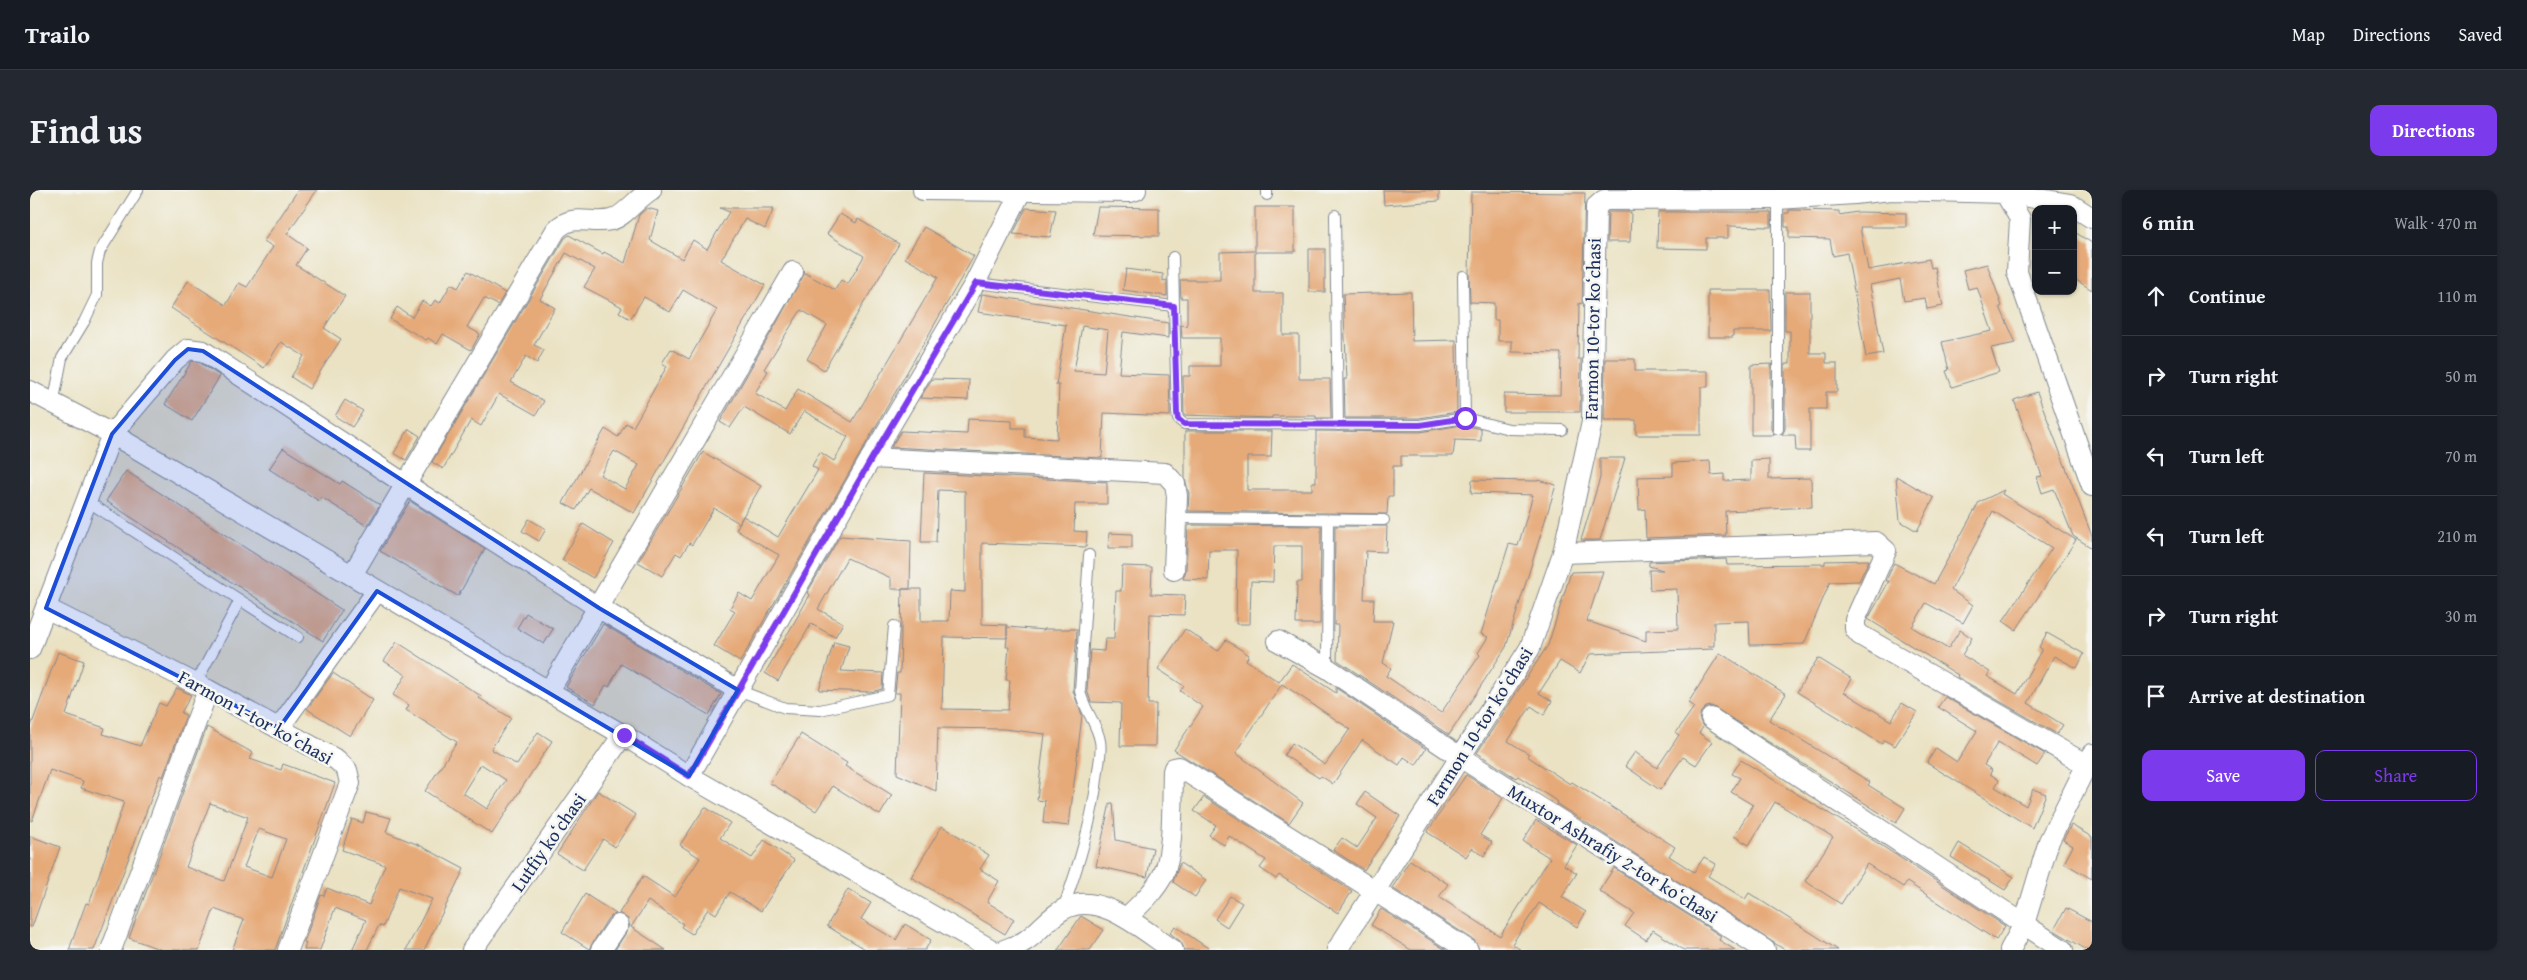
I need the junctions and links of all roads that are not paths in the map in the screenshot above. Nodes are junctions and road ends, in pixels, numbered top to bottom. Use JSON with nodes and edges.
{"nodes":[{"id":1,"x":138,"y":190,"type":"edge"},
{"id":2,"x":651,"y":190,"type":"edge"},
{"id":3,"x":923,"y":190,"type":"edge"},
{"id":4,"x":1136,"y":190,"type":"edge"},
{"id":5,"x":1892,"y":190,"type":"edge"},
{"id":6,"x":1008,"y":191,"type":"edge"},
{"id":7,"x":1854,"y":192,"type":"edge"},
{"id":8,"x":2006,"y":193,"type":"junction"},
{"id":9,"x":1778,"y":199,"type":"junction"},
{"id":10,"x":1335,"y":215,"type":"dead end"},
{"id":11,"x":2092,"y":218,"type":"edge"},
{"id":12,"x":1173,"y":257,"type":"dead end"},
{"id":13,"x":793,"y":272,"type":"dead end"},
{"id":14,"x":1463,"y":276,"type":"dead end"},
{"id":15,"x":976,"y":283,"type":"junction"},
{"id":16,"x":1174,"y":306,"type":"junction"},
{"id":17,"x":30,"y":391,"type":"edge"},
{"id":18,"x":52,"y":405,"type":"junction"},
{"id":19,"x":1465,"y":418,"type":"junction"},
{"id":20,"x":1338,"y":425,"type":"junction"},
{"id":21,"x":1778,"y":429,"type":"dead end"},
{"id":22,"x":1562,"y":430,"type":"dead end"},
{"id":23,"x":112,"y":434,"type":"junction"},
{"id":24,"x":872,"y":458,"type":"junction"},
{"id":25,"x":405,"y":484,"type":"junction"},
{"id":26,"x":2092,"y":486,"type":"edge"},
{"id":27,"x":87,"y":501,"type":"junction"},
{"id":28,"x":1177,"y":518,"type":"junction"},
{"id":29,"x":1328,"y":520,"type":"junction"},
{"id":30,"x":1384,"y":520,"type":"dead end"},
{"id":31,"x":1563,"y":553,"type":"junction"},
{"id":32,"x":1089,"y":555,"type":"dead end"},
{"id":33,"x":1174,"y":570,"type":"dead end"},
{"id":34,"x":352,"y":575,"type":"junction"},
{"id":35,"x":378,"y":590,"type":"junction"},
{"id":36,"x":240,"y":600,"type":"junction"},
{"id":37,"x":46,"y":608,"type":"junction"},
{"id":38,"x":599,"y":608,"type":"junction"},
{"id":39,"x":894,"y":626,"type":"dead end"},
{"id":40,"x":298,"y":638,"type":"dead end"},
{"id":41,"x":1278,"y":641,"type":"dead end"},
{"id":42,"x":30,"y":648,"type":"edge"},
{"id":43,"x":1327,"y":668,"type":"junction"},
{"id":44,"x":202,"y":687,"type":"junction"},
{"id":45,"x":738,"y":690,"type":"junction"},
{"id":46,"x":549,"y":691,"type":"junction"},
{"id":47,"x":1711,"y":718,"type":"dead end"},
{"id":48,"x":279,"y":728,"type":"junction"},
{"id":49,"x":624,"y":735,"type":"junction"},
{"id":50,"x":1460,"y":757,"type":"junction"},
{"id":51,"x":2088,"y":769,"type":"edge"},
{"id":52,"x":689,"y":776,"type":"junction"},
{"id":53,"x":1375,"y":891,"type":"junction"},
{"id":54,"x":1063,"y":909,"type":"junction"},
{"id":55,"x":1126,"y":918,"type":"junction"},
{"id":56,"x":618,"y":924,"type":"dead end"},
{"id":57,"x":2024,"y":924,"type":"junction"},
{"id":58,"x":111,"y":950,"type":"edge"},
{"id":59,"x":288,"y":950,"type":"edge"},
{"id":60,"x":472,"y":950,"type":"edge"},
{"id":61,"x":601,"y":950,"type":"edge"},
{"id":62,"x":992,"y":950,"type":"edge"},
{"id":63,"x":1004,"y":950,"type":"edge"},
{"id":64,"x":1173,"y":950,"type":"edge"},
{"id":65,"x":1337,"y":950,"type":"edge"},
{"id":66,"x":1468,"y":950,"type":"edge"},
{"id":67,"x":1765,"y":950,"type":"edge"},
{"id":68,"x":2010,"y":950,"type":"edge"},
{"id":69,"x":2063,"y":950,"type":"edge"}],
"edges":[{"from":1,"to":18,"type":"lane"},
{"from":2,"to":25,"type":"street"},
{"from":3,"to":6,"type":"street"},
{"from":4,"to":6,"type":"street"},
{"from":5,"to":7,"type":"street"},
{"from":5,"to":8,"type":"street"},
{"from":6,"to":15,"type":"street"},
{"from":7,"to":9,"type":"street"},
{"from":8,"to":11,"type":"street"},
{"from":8,"to":26,"type":"street"},
{"from":9,"to":21,"type":"lane"},
{"from":9,"to":31,"type":"street","name":"Farmon 10-tor koʻchasi"},
{"from":10,"to":20,"type":"lane"},
{"from":12,"to":16,"type":"lane"},
{"from":13,"to":38,"type":"street"},
{"from":14,"to":19,"type":"lane"},
{"from":15,"to":16,"type":"lane"},
{"from":15,"to":24,"type":"street"},
{"from":16,"to":20,"type":"lane"},
{"from":17,"to":18,"type":"street"},
{"from":18,"to":23,"type":"street"},
{"from":19,"to":20,"type":"lane"},
{"from":19,"to":22,"type":"lane"},
{"from":23,"to":25,"type":"street"},
{"from":23,"to":27,"type":"street"},
{"from":23,"to":34,"type":"street"},
{"from":24,"to":28,"type":"street"},
{"from":24,"to":45,"type":"street"},
{"from":25,"to":34,"type":"street"},
{"from":25,"to":38,"type":"street"},
{"from":27,"to":36,"type":"lane"},
{"from":27,"to":37,"type":"street"},
{"from":28,"to":29,"type":"lane"},
{"from":28,"to":33,"type":"street"},
{"from":29,"to":30,"type":"lane"},
{"from":29,"to":43,"type":"lane"},
{"from":31,"to":50,"type":"street","name":"Farmon 10-tor koʻchasi"},
{"from":31,"to":51,"type":"street"},
{"from":32,"to":54,"type":"lane"},
{"from":34,"to":35,"type":"street"},
{"from":35,"to":46,"type":"street"},
{"from":35,"to":48,"type":"street"},
{"from":36,"to":40,"type":"lane"},
{"from":36,"to":44,"type":"lane"},
{"from":37,"to":42,"type":"street"},
{"from":37,"to":44,"type":"street","name":"Farmon 1-tor koʻchasi"},
{"from":38,"to":45,"type":"street"},
{"from":38,"to":46,"type":"street"},
{"from":39,"to":45,"type":"lane"},
{"from":41,"to":43,"type":"street","name":"Muxtor Ashrafiy 2-tor koʻchasi"},
{"from":43,"to":50,"type":"street","name":"Muxtor Ashrafiy 2-tor koʻchasi"},
{"from":44,"to":48,"type":"street","name":"Farmon 1-tor koʻchasi"},
{"from":44,"to":58,"type":"street"},
{"from":45,"to":52,"type":"street"},
{"from":46,"to":49,"type":"street"},
{"from":47,"to":57,"type":"street"},
{"from":48,"to":59,"type":"street","name":"Farmon 1-tor koʻchasi"},
{"from":49,"to":52,"type":"street"},
{"from":49,"to":60,"type":"street","name":"Lutfiy koʻchasi"},
{"from":50,"to":53,"type":"street","name":"Farmon 10-tor koʻchasi"},
{"from":50,"to":67,"type":"street","name":"Muxtor Ashrafiy 2-tor koʻchasi"},
{"from":51,"to":57,"type":"street"},
{"from":52,"to":62,"type":"street"},
{"from":53,"to":55,"type":"street"},
{"from":53,"to":65,"type":"street","name":"Farmon 10-tor koʻchasi"},
{"from":53,"to":66,"type":"street"},
{"from":54,"to":55,"type":"street"},
{"from":54,"to":63,"type":"street"},
{"from":55,"to":64,"type":"street"},
{"from":56,"to":61,"type":"street"},
{"from":57,"to":68,"type":"street"},
{"from":57,"to":69,"type":"street"}]}
